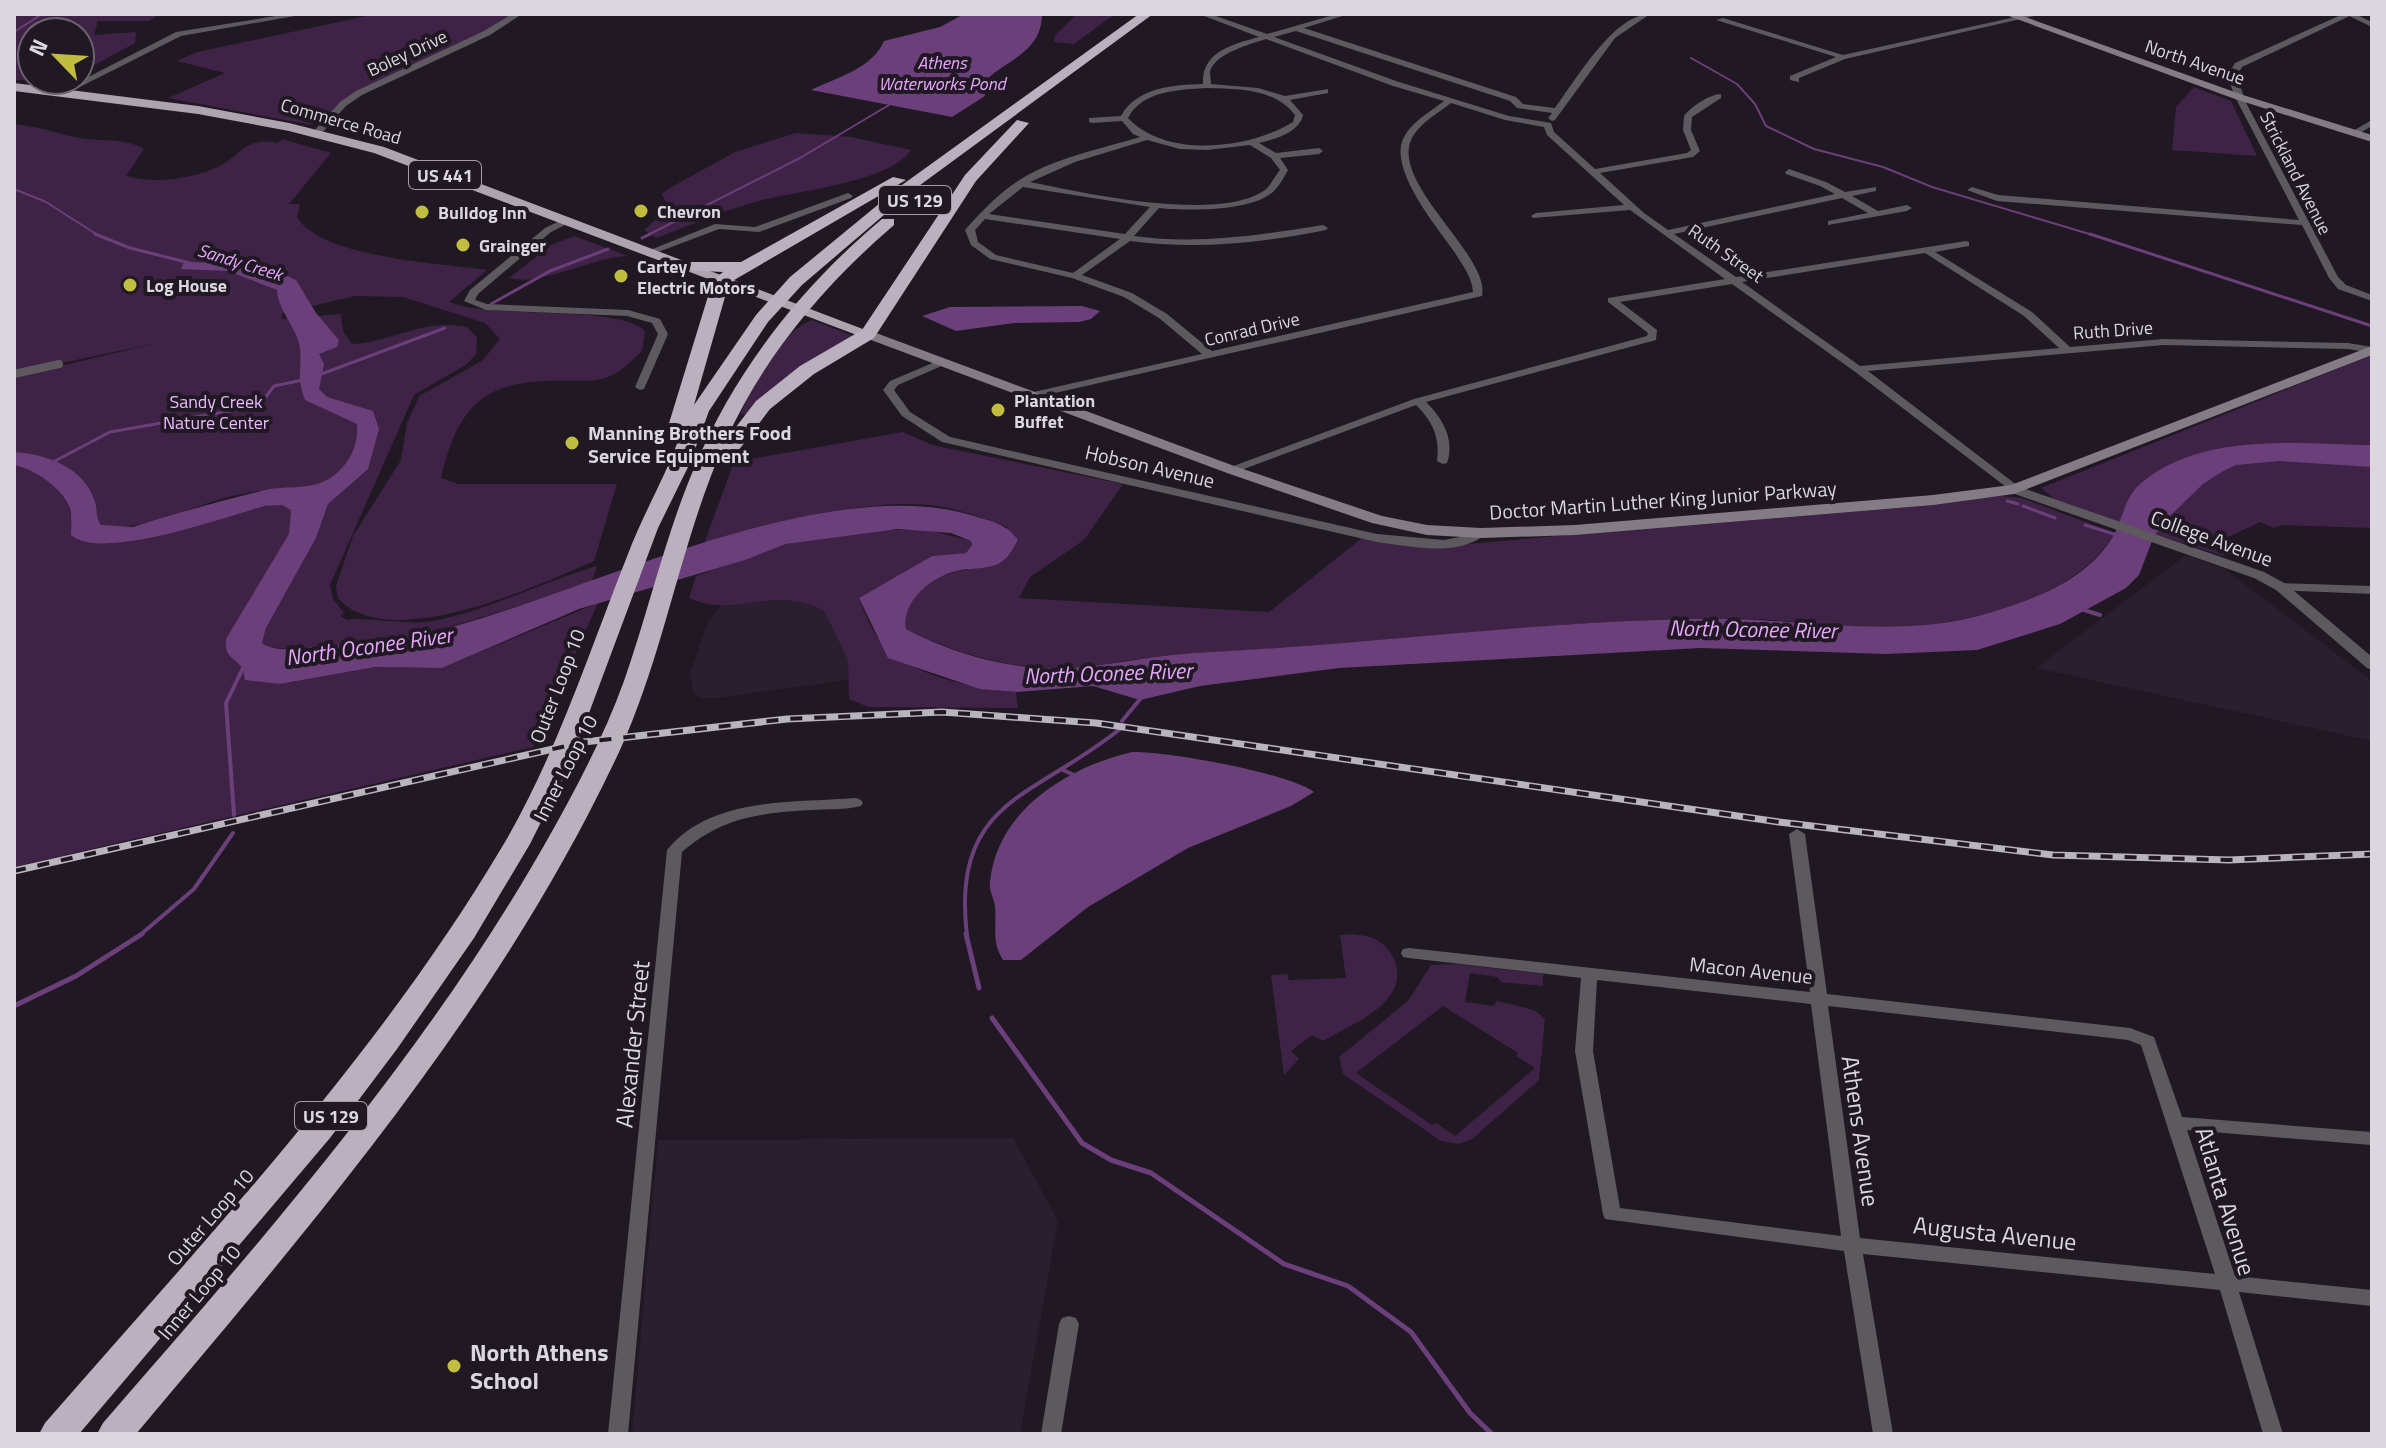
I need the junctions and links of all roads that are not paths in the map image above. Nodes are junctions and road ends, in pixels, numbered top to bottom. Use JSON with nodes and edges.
{"nodes":[{"id":1,"x":224,"y":14,"type":"edge"},
{"id":2,"x":302,"y":14,"type":"edge"},
{"id":3,"x":518,"y":14,"type":"edge"},
{"id":4,"x":1203,"y":14,"type":"edge"},
{"id":5,"x":1345,"y":14,"type":"edge"},
{"id":6,"x":1646,"y":14,"type":"edge"},
{"id":7,"x":2039,"y":14,"type":"edge"},
{"id":8,"x":2349,"y":14,"type":"edge"},
{"id":9,"x":2014,"y":16,"type":"edge"},
{"id":10,"x":1720,"y":20,"type":"dead end"},
{"id":11,"x":1151,"y":22,"type":"edge"},
{"id":12,"x":229,"y":24,"type":"junction"},
{"id":13,"x":2372,"y":25,"type":"edge"},
{"id":14,"x":1296,"y":28,"type":"junction"},
{"id":15,"x":1264,"y":37,"type":"junction"},
{"id":16,"x":1843,"y":57,"type":"junction"},
{"id":17,"x":96,"y":75,"type":"edge"},
{"id":18,"x":1796,"y":80,"type":"dead end"},
{"id":19,"x":2193,"y":80,"type":"junction"},
{"id":20,"x":2233,"y":80,"type":"junction"},
{"id":21,"x":1207,"y":86,"type":"junction"},
{"id":22,"x":1325,"y":91,"type":"dead end"},
{"id":23,"x":94,"y":96,"type":"edge"},
{"id":24,"x":1718,"y":96,"type":"dead end"},
{"id":25,"x":2239,"y":97,"type":"junction"},
{"id":26,"x":1284,"y":99,"type":"junction"},
{"id":27,"x":1450,"y":100,"type":"junction"},
{"id":28,"x":1557,"y":111,"type":"junction"},
{"id":29,"x":1124,"y":118,"type":"junction"},
{"id":30,"x":1092,"y":120,"type":"dead end"},
{"id":31,"x":1022,"y":123,"type":"junction"},
{"id":32,"x":2372,"y":123,"type":"edge"},
{"id":33,"x":1548,"y":125,"type":"junction"},
{"id":34,"x":990,"y":126,"type":"junction"},
{"id":35,"x":318,"y":132,"type":"junction"},
{"id":36,"x":2355,"y":132,"type":"junction"},
{"id":37,"x":1147,"y":137,"type":"junction"},
{"id":38,"x":2372,"y":139,"type":"edge"},
{"id":39,"x":1254,"y":144,"type":"junction"},
{"id":40,"x":1319,"y":151,"type":"dead end"},
{"id":41,"x":1274,"y":156,"type":"junction"},
{"id":42,"x":1591,"y":172,"type":"junction"},
{"id":43,"x":1789,"y":172,"type":"dead end"},
{"id":44,"x":1019,"y":183,"type":"junction"},
{"id":45,"x":1873,"y":189,"type":"dead end"},
{"id":46,"x":1972,"y":190,"type":"dead end"},
{"id":47,"x":1844,"y":195,"type":"junction"},
{"id":48,"x":848,"y":196,"type":"dead end"},
{"id":49,"x":1156,"y":206,"type":"junction"},
{"id":50,"x":1632,"y":207,"type":"junction"},
{"id":51,"x":1907,"y":208,"type":"dead end"},
{"id":52,"x":1877,"y":214,"type":"junction"},
{"id":53,"x":981,"y":216,"type":"junction"},
{"id":54,"x":1536,"y":216,"type":"dead end"},
{"id":55,"x":566,"y":221,"type":"junction"},
{"id":56,"x":1831,"y":223,"type":"dead end"},
{"id":57,"x":2306,"y":223,"type":"junction"},
{"id":58,"x":1323,"y":228,"type":"dead end"},
{"id":59,"x":1666,"y":233,"type":"junction"},
{"id":60,"x":1125,"y":240,"type":"junction"},
{"id":61,"x":1966,"y":244,"type":"dead end"},
{"id":62,"x":1926,"y":250,"type":"junction"},
{"id":63,"x":650,"y":252,"type":"junction"},
{"id":64,"x":687,"y":266,"type":"junction"},
{"id":65,"x":747,"y":266,"type":"junction"},
{"id":66,"x":1075,"y":276,"type":"junction"},
{"id":67,"x":1731,"y":279,"type":"junction"},
{"id":68,"x":721,"y":280,"type":"junction"},
{"id":69,"x":2372,"y":298,"type":"edge"},
{"id":70,"x":868,"y":334,"type":"junction"},
{"id":71,"x":2067,"y":350,"type":"junction"},
{"id":72,"x":2372,"y":350,"type":"edge"},
{"id":73,"x":1210,"y":355,"type":"junction"},
{"id":74,"x":942,"y":362,"type":"junction"},
{"id":75,"x":59,"y":364,"type":"dead end"},
{"id":76,"x":1858,"y":369,"type":"junction"},
{"id":77,"x":14,"y":374,"type":"edge"},
{"id":78,"x":640,"y":387,"type":"dead end"},
{"id":79,"x":1033,"y":395,"type":"junction"},
{"id":80,"x":1418,"y":401,"type":"junction"},
{"id":81,"x":1443,"y":461,"type":"dead end"},
{"id":82,"x":1232,"y":470,"type":"junction"},
{"id":83,"x":2036,"y":480,"type":"junction"},
{"id":84,"x":2014,"y":489,"type":"junction"},
{"id":85,"x":2043,"y":501,"type":"junction"},
{"id":86,"x":690,"y":508,"type":"junction"},
{"id":87,"x":648,"y":528,"type":"junction"},
{"id":88,"x":1481,"y":533,"type":"junction"},
{"id":89,"x":2281,"y":587,"type":"junction"},
{"id":90,"x":2372,"y":590,"type":"edge"},
{"id":91,"x":2372,"y":665,"type":"edge"},
{"id":92,"x":856,"y":803,"type":"dead end"},
{"id":93,"x":1797,"y":834,"type":"dead end"},
{"id":94,"x":1409,"y":953,"type":"dead end"},
{"id":95,"x":1589,"y":975,"type":"junction"},
{"id":96,"x":1819,"y":999,"type":"junction"},
{"id":97,"x":2089,"y":1029,"type":"joint"},
{"id":98,"x":2178,"y":1123,"type":"junction"},
{"id":99,"x":2371,"y":1138,"type":"edge"},
{"id":100,"x":1852,"y":1245,"type":"junction"},
{"id":101,"x":2226,"y":1283,"type":"junction"},
{"id":102,"x":2372,"y":1298,"type":"edge"},
{"id":103,"x":1069,"y":1324,"type":"dead end"},
{"id":104,"x":57,"y":1434,"type":"edge"},
{"id":105,"x":115,"y":1434,"type":"edge"},
{"id":106,"x":618,"y":1434,"type":"edge"},
{"id":107,"x":1051,"y":1434,"type":"edge"},
{"id":108,"x":1883,"y":1434,"type":"edge"},
{"id":109,"x":2273,"y":1434,"type":"edge"}],
"edges":[{"from":1,"to":12,"type":"street"},
{"from":2,"to":12,"type":"street"},
{"from":3,"to":35,"type":"street","name":"Boley Drive"},
{"from":4,"to":15,"type":"street"},
{"from":5,"to":14,"type":"street"},
{"from":6,"to":28,"type":"street"},
{"from":7,"to":9,"type":"street"},
{"from":8,"to":13,"type":"street"},
{"from":8,"to":20,"type":"street"},
{"from":9,"to":16,"type":"street"},
{"from":9,"to":19,"type":"main road","name":"North Avenue"},
{"from":10,"to":16,"type":"street"},
{"from":11,"to":31,"type":"highway","number":"US 129"},
{"from":11,"to":34,"type":"highway","name":"Outer Loop 10","number":"US 129"},
{"from":12,"to":17,"type":"street"},
{"from":14,"to":15,"type":"street"},
{"from":14,"to":28,"type":"street"},
{"from":15,"to":21,"type":"street"},
{"from":15,"to":27,"type":"street"},
{"from":16,"to":18,"type":"street"},
{"from":19,"to":20,"type":"main road"},
{"from":19,"to":25,"type":"main road","name":"North Avenue"},
{"from":20,"to":25,"type":"street","name":"Strickland Avenue"},
{"from":21,"to":26,"type":"street"},
{"from":21,"to":29,"type":"street"},
{"from":22,"to":26,"type":"street"},
{"from":23,"to":35,"type":"highway","name":"Commerce Road","number":"US 441"},
{"from":24,"to":42,"type":"street"},
{"from":25,"to":36,"type":"main road","name":"North Avenue"},
{"from":25,"to":57,"type":"street","name":"Strickland Avenue"},
{"from":26,"to":39,"type":"street"},
{"from":27,"to":33,"type":"street"},
{"from":27,"to":73,"type":"street","name":"Conrad Drive"},
{"from":28,"to":33,"type":"street"},
{"from":29,"to":30,"type":"street"},
{"from":29,"to":37,"type":"street"},
{"from":31,"to":70,"type":"highway"},
{"from":31,"to":86,"type":"highway","name":"Inner Loop 10","number":"US 129"},
{"from":32,"to":36,"type":"street"},
{"from":33,"to":42,"type":"street","name":"Ruth Street"},
{"from":34,"to":65,"type":"highway"},
{"from":34,"to":87,"type":"highway","name":"Outer Loop 10","number":"US 129"},
{"from":35,"to":55,"type":"highway","name":"Commerce Road","number":"US 441"},
{"from":36,"to":38,"type":"main road","name":"North Avenue"},
{"from":37,"to":39,"type":"street"},
{"from":37,"to":44,"type":"street"},
{"from":39,"to":41,"type":"street"},
{"from":40,"to":41,"type":"street"},
{"from":41,"to":49,"type":"street"},
{"from":42,"to":50,"type":"street","name":"Ruth Street"},
{"from":43,"to":47,"type":"street"},
{"from":44,"to":49,"type":"street"},
{"from":44,"to":53,"type":"street"},
{"from":45,"to":47,"type":"street"},
{"from":46,"to":57,"type":"street"},
{"from":47,"to":52,"type":"street"},
{"from":47,"to":59,"type":"street"},
{"from":48,"to":63,"type":"street"},
{"from":49,"to":60,"type":"street"},
{"from":50,"to":54,"type":"street"},
{"from":50,"to":59,"type":"street","name":"Ruth Street"},
{"from":51,"to":52,"type":"street"},
{"from":52,"to":56,"type":"street"},
{"from":53,"to":60,"type":"street"},
{"from":53,"to":66,"type":"street"},
{"from":55,"to":63,"type":"highway","name":"Commerce Road","number":"US 441"},
{"from":55,"to":78,"type":"street"},
{"from":57,"to":69,"type":"street","name":"Strickland Avenue"},
{"from":58,"to":60,"type":"street"},
{"from":59,"to":67,"type":"street","name":"Ruth Street"},
{"from":60,"to":66,"type":"street"},
{"from":61,"to":62,"type":"street"},
{"from":62,"to":67,"type":"street"},
{"from":62,"to":71,"type":"street"},
{"from":63,"to":64,"type":"highway","name":"Commerce Road","number":"US 441"},
{"from":64,"to":65,"type":"highway"},
{"from":64,"to":68,"type":"highway","name":"Commerce Road","number":"US 441"},
{"from":65,"to":68,"type":"highway"},
{"from":66,"to":73,"type":"street"},
{"from":67,"to":76,"type":"street","name":"Ruth Street"},
{"from":67,"to":80,"type":"street"},
{"from":68,"to":70,"type":"highway","name":"Commerce Road","number":"US 441"},
{"from":68,"to":87,"type":"highway"},
{"from":70,"to":74,"type":"main road","name":"Doctor Martin Luther King Junior Parkway"},
{"from":70,"to":86,"type":"highway"},
{"from":71,"to":72,"type":"street","name":"Ruth Drive"},
{"from":71,"to":76,"type":"street","name":"Ruth Drive"},
{"from":72,"to":83,"type":"main road","name":"Doctor Martin Luther King Junior Parkway"},
{"from":73,"to":79,"type":"street","name":"Conrad Drive"},
{"from":74,"to":79,"type":"main road","name":"Doctor Martin Luther King Junior Parkway"},
{"from":74,"to":88,"type":"street","name":"Hobson Avenue"},
{"from":75,"to":77,"type":"street"},
{"from":76,"to":84,"type":"street","name":"Ruth Street"},
{"from":79,"to":82,"type":"main road","name":"Doctor Martin Luther King Junior Parkway"},
{"from":80,"to":81,"type":"street"},
{"from":80,"to":82,"type":"street"},
{"from":82,"to":88,"type":"main road","name":"Doctor Martin Luther King Junior Parkway"},
{"from":83,"to":84,"type":"main road","name":"Doctor Martin Luther King Junior Parkway"},
{"from":83,"to":85,"type":"street"},
{"from":84,"to":85,"type":"street","name":"College Avenue"},
{"from":84,"to":88,"type":"main road","name":"Doctor Martin Luther King Junior Parkway"},
{"from":85,"to":89,"type":"street","name":"College Avenue"},
{"from":86,"to":105,"type":"highway","name":"Inner Loop 10","number":"US 129"},
{"from":87,"to":104,"type":"highway","name":"Outer Loop 10","number":"US 129"},
{"from":89,"to":90,"type":"street"},
{"from":89,"to":91,"type":"street","name":"College Avenue"},
{"from":92,"to":106,"type":"street","name":"Alexander Street"},
{"from":93,"to":96,"type":"street","name":"Athens Avenue"},
{"from":94,"to":95,"type":"street","name":"Macon Avenue"},
{"from":95,"to":96,"type":"street","name":"Macon Avenue"},
{"from":95,"to":100,"type":"street","name":"Augusta Avenue"},
{"from":96,"to":97,"type":"street","name":"Macon Avenue"},
{"from":96,"to":100,"type":"street","name":"Athens Avenue"},
{"from":97,"to":98,"type":"street","name":"Atlanta Avenue"},
{"from":98,"to":99,"type":"street"},
{"from":98,"to":101,"type":"street","name":"Atlanta Avenue"},
{"from":100,"to":101,"type":"street","name":"Augusta Avenue"},
{"from":100,"to":108,"type":"street","name":"Athens Avenue"},
{"from":101,"to":102,"type":"street","name":"Augusta Avenue"},
{"from":101,"to":109,"type":"street","name":"Atlanta Avenue"},
{"from":103,"to":107,"type":"street"}]}
